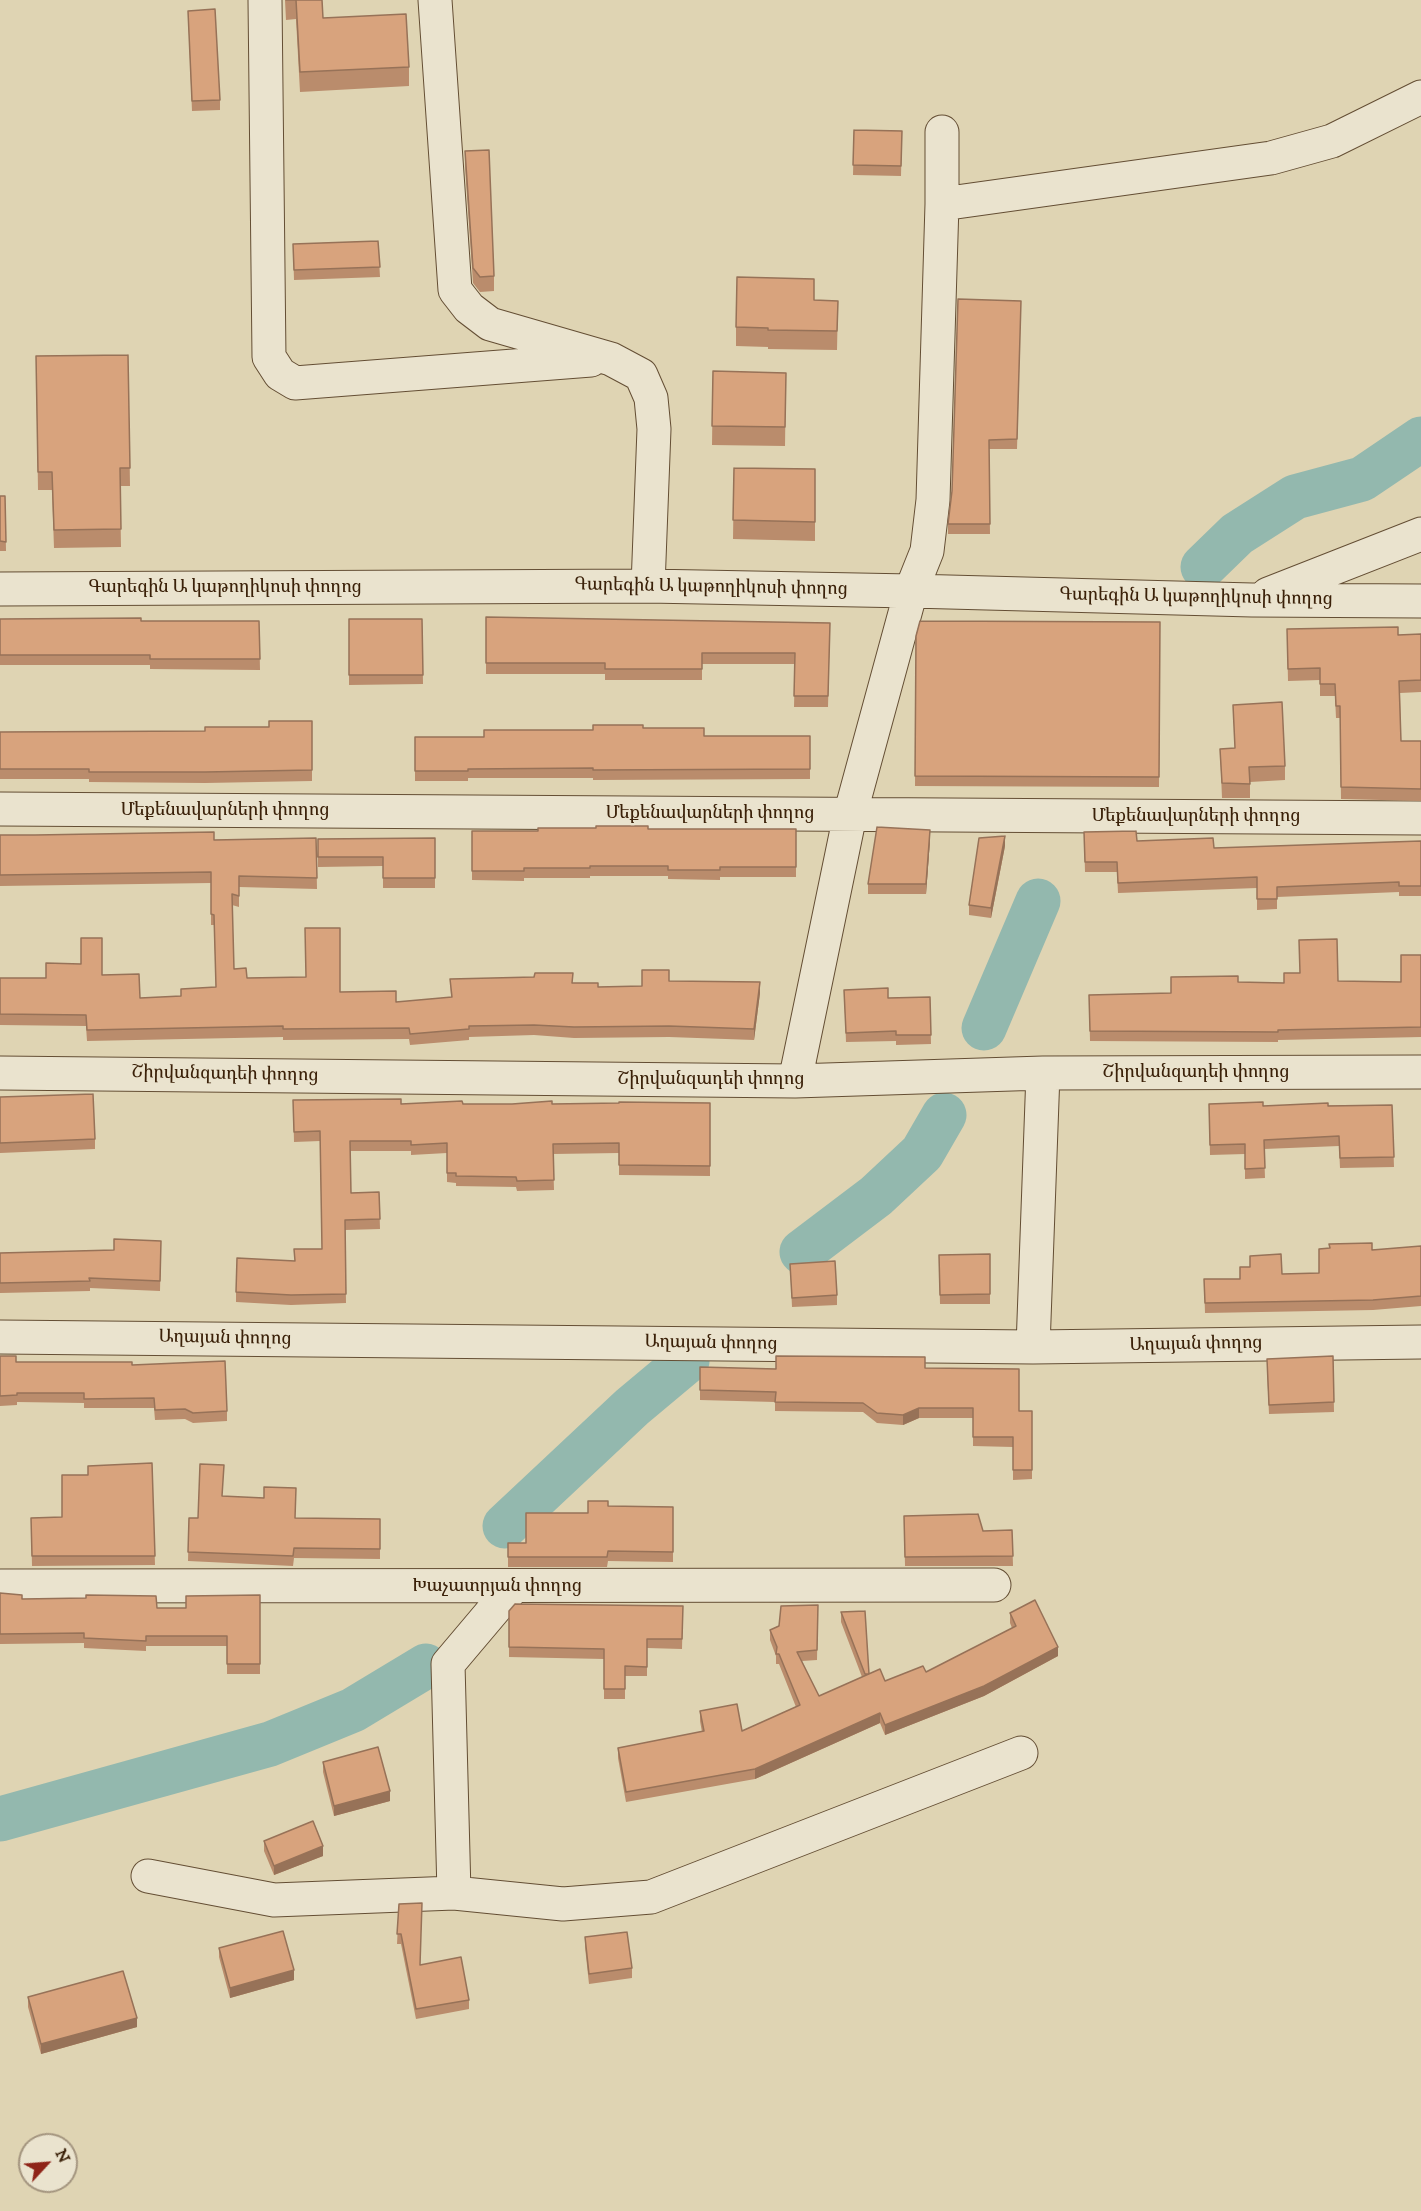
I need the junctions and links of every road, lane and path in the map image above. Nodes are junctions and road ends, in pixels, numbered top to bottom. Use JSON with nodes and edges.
{"nodes":[{"id":1,"x":265,"y":0,"type":"edge"},
{"id":2,"x":435,"y":0,"type":"edge"},
{"id":3,"x":1421,"y":97,"type":"edge"},
{"id":4,"x":942,"y":132,"type":"dead end"},
{"id":5,"x":942,"y":204,"type":"junction"},
{"id":6,"x":611,"y":359,"type":"junction"},
{"id":7,"x":1421,"y":534,"type":"edge"},
{"id":8,"x":648,"y":586,"type":"junction"},
{"id":9,"x":0,"y":589,"type":"edge"},
{"id":10,"x":911,"y":591,"type":"junction"},
{"id":11,"x":1252,"y":600,"type":"junction"},
{"id":12,"x":1421,"y":601,"type":"edge"},
{"id":13,"x":0,"y":809,"type":"edge"},
{"id":14,"x":850,"y":815,"type":"junction"},
{"id":15,"x":1421,"y":818,"type":"edge"},
{"id":16,"x":1421,"y":1072,"type":"edge"},
{"id":17,"x":0,"y":1073,"type":"edge"},
{"id":18,"x":1043,"y":1073,"type":"junction"},
{"id":19,"x":795,"y":1081,"type":"junction"},
{"id":20,"x":0,"y":1337,"type":"edge"},
{"id":21,"x":1421,"y":1342,"type":"edge"},
{"id":22,"x":1033,"y":1347,"type":"junction"},
{"id":23,"x":0,"y":1586,"type":"edge"},
{"id":24,"x":994,"y":1586,"type":"dead end"},
{"id":25,"x":513,"y":1587,"type":"junction"},
{"id":26,"x":1021,"y":1753,"type":"dead end"},
{"id":27,"x":148,"y":1876,"type":"dead end"},
{"id":28,"x":454,"y":1893,"type":"junction"}],
"edges":[{"from":1,"to":6,"type":"street"},
{"from":2,"to":6,"type":"street"},
{"from":3,"to":5,"type":"street"},
{"from":4,"to":5,"type":"street"},
{"from":5,"to":10,"type":"street"},
{"from":6,"to":8,"type":"street"},
{"from":7,"to":11,"type":"street"},
{"from":8,"to":9,"type":"street","name":"Գարեգին Ա կաթողիկոսի փողոց"},
{"from":8,"to":10,"type":"street","name":"Գարեգին Ա կաթողիկոսի փողոց"},
{"from":10,"to":11,"type":"street","name":"Գարեգին Ա կաթողիկոսի փողոց"},
{"from":10,"to":14,"type":"street"},
{"from":11,"to":12,"type":"street","name":"Գարեգին Ա կաթողիկոսի փողոց"},
{"from":13,"to":14,"type":"street","name":"Մեքենավարների փողոց"},
{"from":14,"to":15,"type":"street","name":"Մեքենավարների փողոց"},
{"from":14,"to":19,"type":"street"},
{"from":16,"to":18,"type":"street","name":"Շիրվանզադեի փողոց"},
{"from":17,"to":19,"type":"street","name":"Շիրվանզադեի փողոց"},
{"from":18,"to":19,"type":"street","name":"Շիրվանզադեի փողոց"},
{"from":18,"to":22,"type":"street"},
{"from":20,"to":22,"type":"street","name":"Աղայան փողոց"},
{"from":21,"to":22,"type":"street","name":"Աղայան փողոց"},
{"from":23,"to":25,"type":"street","name":"Խաչատրյան փողոց"},
{"from":24,"to":25,"type":"street","name":"Խաչատրյան փողոց"},
{"from":25,"to":28,"type":"street"},
{"from":26,"to":28,"type":"street"},
{"from":27,"to":28,"type":"street"}]}
